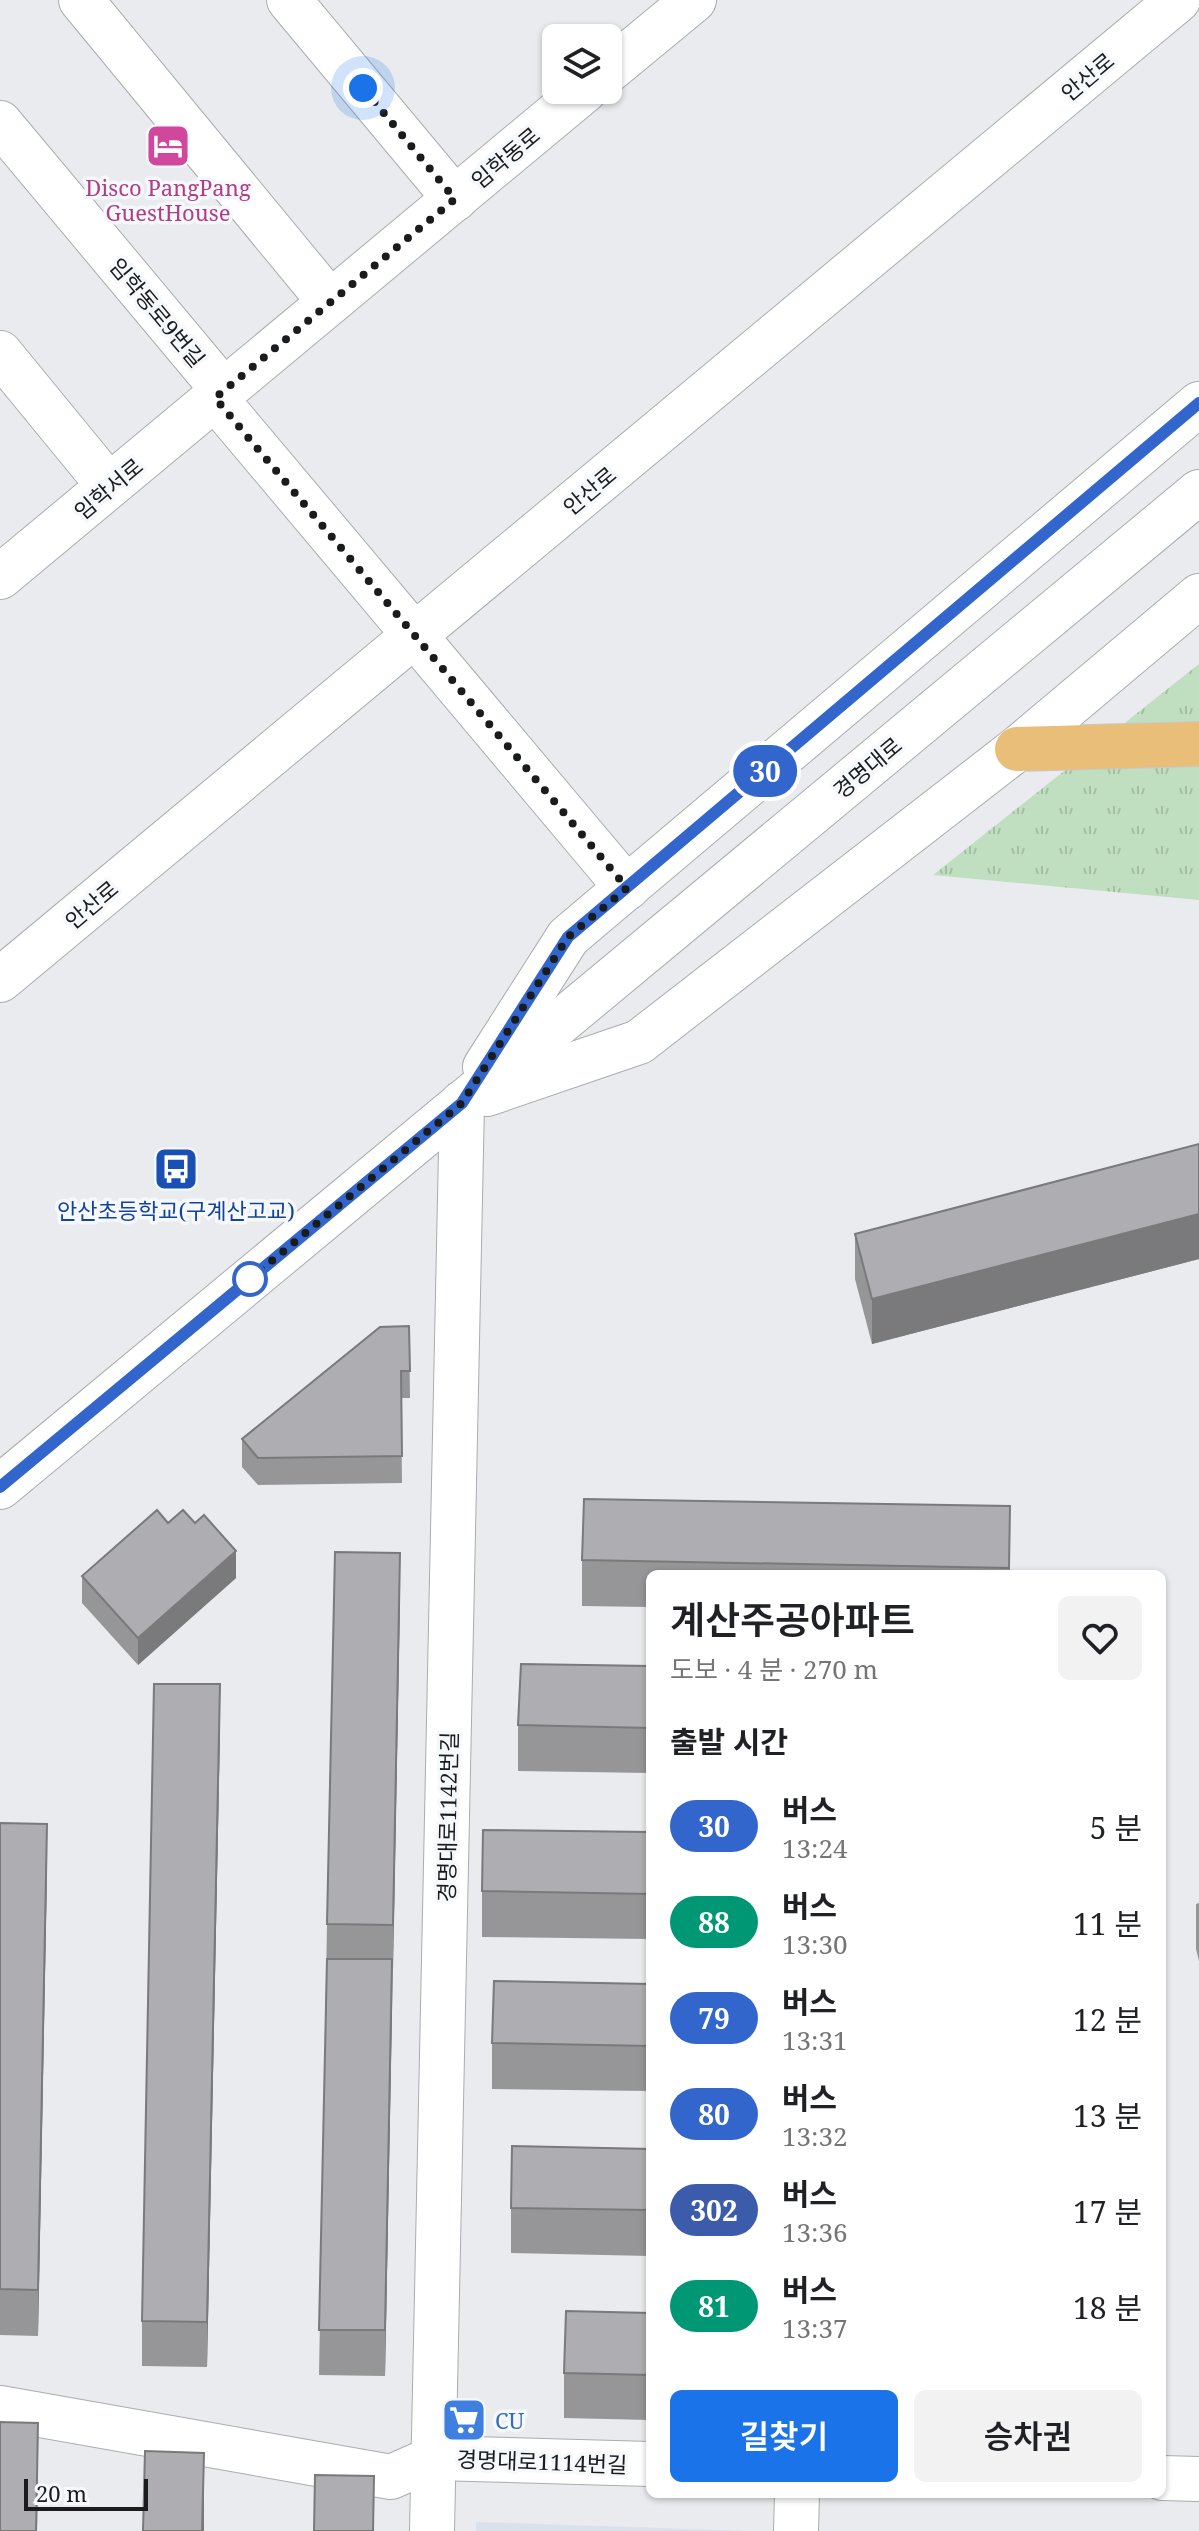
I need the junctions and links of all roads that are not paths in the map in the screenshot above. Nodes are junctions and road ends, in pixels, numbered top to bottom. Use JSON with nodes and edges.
{"nodes":[{"id":1,"x":81,"y":0,"type":"edge"},
{"id":2,"x":289,"y":0,"type":"edge"},
{"id":3,"x":694,"y":0,"type":"edge"},
{"id":4,"x":1178,"y":0,"type":"edge"},
{"id":5,"x":622,"y":59,"type":"edge"},
{"id":6,"x":568,"y":104,"type":"edge"},
{"id":7,"x":0,"y":123,"type":"edge"},
{"id":8,"x":455,"y":199,"type":"junction"},
{"id":9,"x":330,"y":302,"type":"junction"},
{"id":10,"x":0,"y":353,"type":"edge"},
{"id":11,"x":219,"y":395,"type":"junction"},
{"id":12,"x":1199,"y":404,"type":"edge"},
{"id":13,"x":109,"y":486,"type":"junction"},
{"id":14,"x":1199,"y":492,"type":"edge"},
{"id":15,"x":0,"y":577,"type":"edge"},
{"id":16,"x":1199,"y":596,"type":"edge"},
{"id":17,"x":414,"y":635,"type":"junction"},
{"id":18,"x":1199,"y":744,"type":"edge"},
{"id":19,"x":1017,"y":749,"type":"junction"},
{"id":20,"x":627,"y":888,"type":"junction"},
{"id":21,"x":0,"y":980,"type":"edge"},
{"id":22,"x":462,"y":1103,"type":"junction"},
{"id":23,"x":0,"y":1487,"type":"edge"},
{"id":24,"x":0,"y":2408,"type":"edge"},
{"id":25,"x":434,"y":2458,"type":"junction"},
{"id":26,"x":646,"y":2464,"type":"edge"},
{"id":27,"x":1166,"y":2478,"type":"edge"},
{"id":28,"x":1199,"y":2479,"type":"edge"},
{"id":29,"x":797,"y":2498,"type":"edge"},
{"id":30,"x":432,"y":2531,"type":"edge"},
{"id":31,"x":796,"y":2531,"type":"edge"}],
"edges":[{"from":1,"to":9,"type":"street"},
{"from":2,"to":8,"type":"street"},
{"from":3,"to":5,"type":"street"},
{"from":4,"to":17,"type":"street","name":"안산로"},
{"from":6,"to":8,"type":"street","name":"임학동로"},
{"from":7,"to":11,"type":"street","name":"임학동로9번길"},
{"from":8,"to":9,"type":"street","name":"임학동로"},
{"from":9,"to":11,"type":"street","name":"임학동로"},
{"from":10,"to":13,"type":"street"},
{"from":11,"to":13,"type":"street","name":"임학서로"},
{"from":11,"to":17,"type":"street"},
{"from":12,"to":20,"type":"street","name":"경명대로"},
{"from":13,"to":15,"type":"street","name":"임학서로"},
{"from":14,"to":22,"type":"street","name":"경명대로"},
{"from":16,"to":19,"type":"street","name":"경명대로"},
{"from":17,"to":20,"type":"street"},
{"from":17,"to":21,"type":"street","name":"안산로"},
{"from":18,"to":19,"type":"main road"},
{"from":19,"to":22,"type":"street","name":"경명대로"},
{"from":20,"to":22,"type":"street","name":"경명대로"},
{"from":22,"to":23,"type":"street","name":"경명대로"},
{"from":22,"to":25,"type":"street","name":"경명대로1142번길"},
{"from":24,"to":25,"type":"street"},
{"from":25,"to":26,"type":"street","name":"경명대로1114번길"},
{"from":25,"to":30,"type":"street","name":"경명대로1142번길"},
{"from":27,"to":28,"type":"street"},
{"from":29,"to":31,"type":"street"}]}
